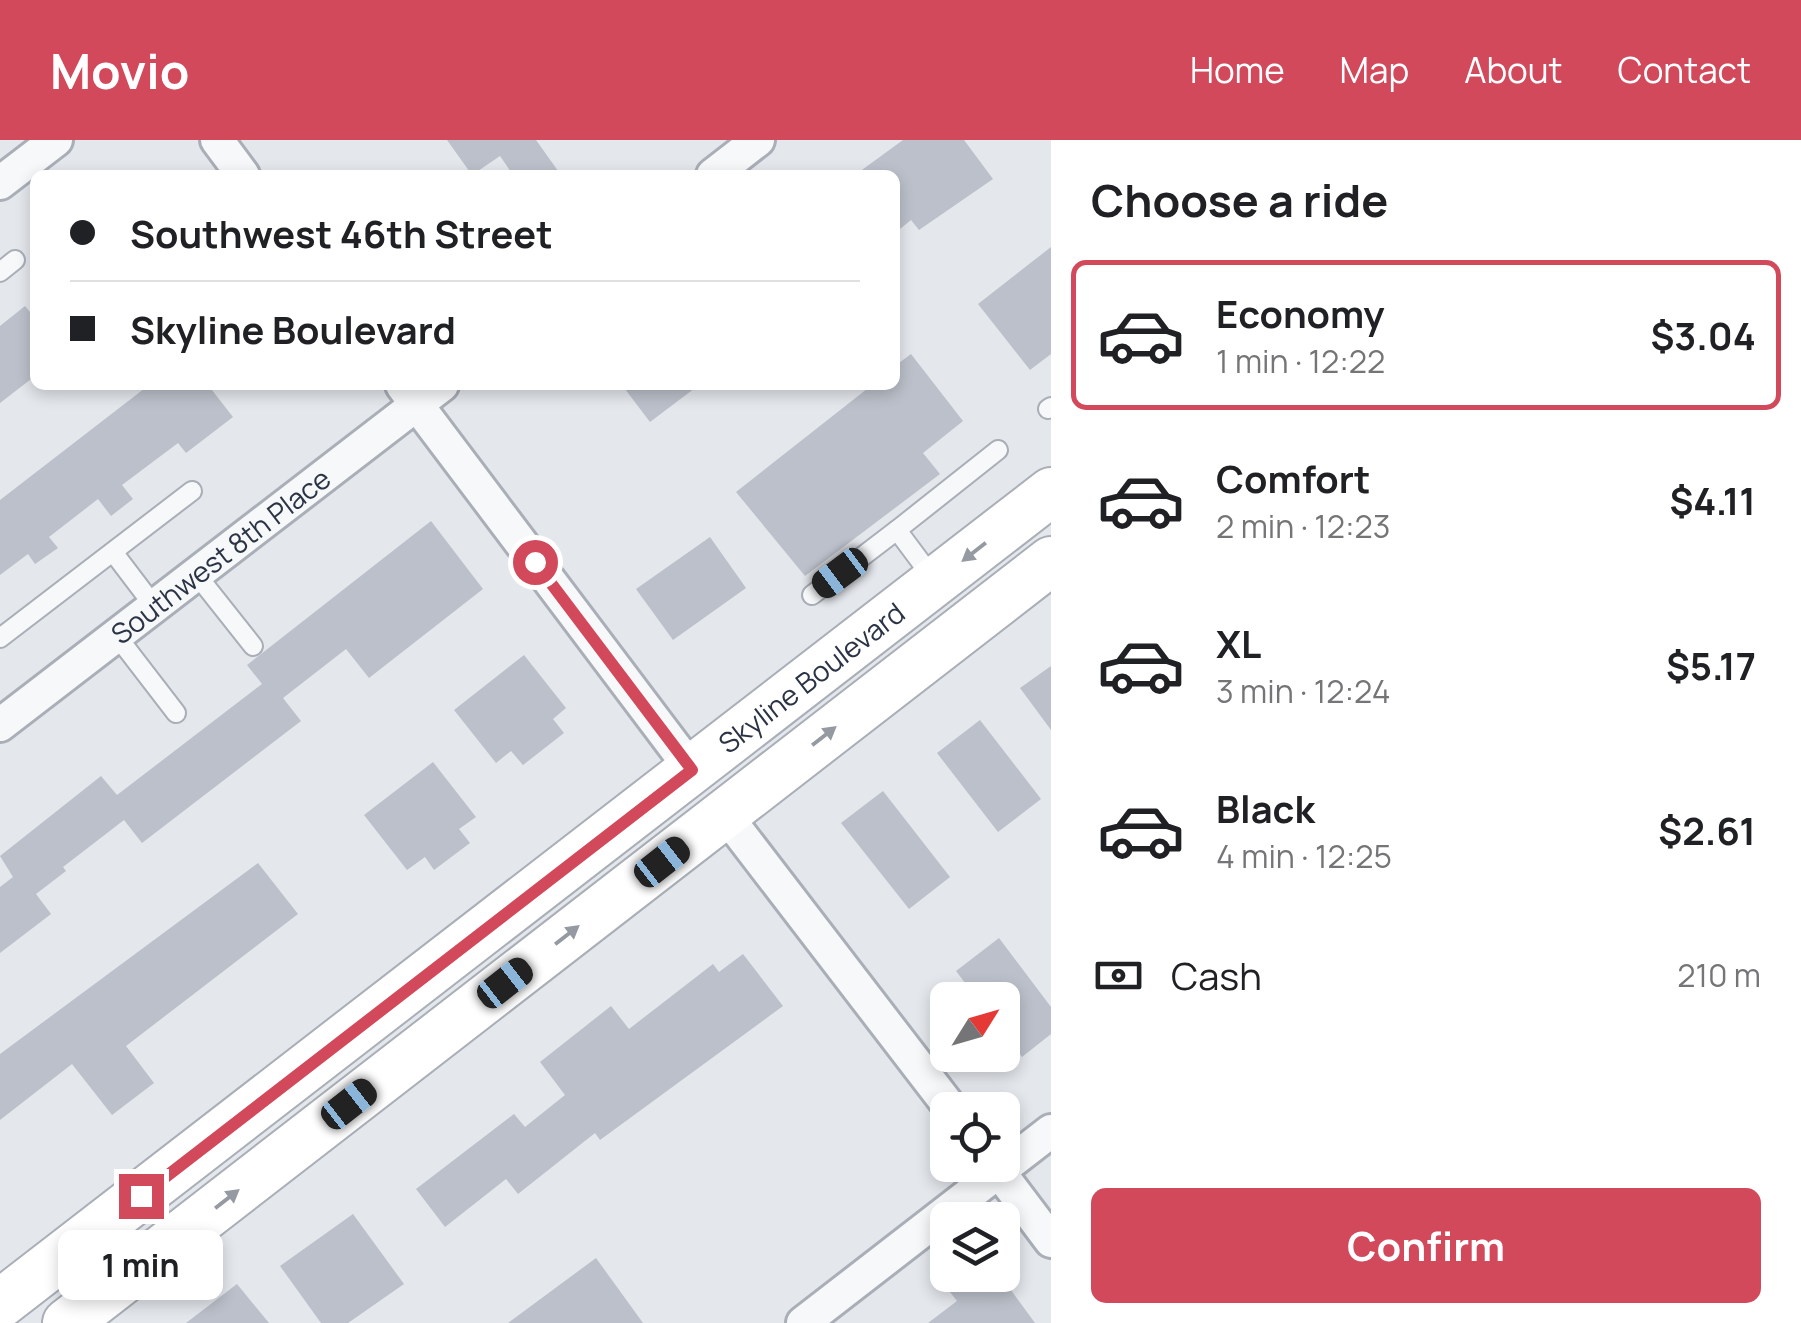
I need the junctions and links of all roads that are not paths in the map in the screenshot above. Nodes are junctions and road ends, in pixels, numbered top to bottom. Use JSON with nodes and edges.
{"nodes":[{"id":1,"x":56,"y":140,"type":"edge"},
{"id":2,"x":216,"y":140,"type":"edge"},
{"id":3,"x":758,"y":140,"type":"edge"},
{"id":4,"x":239,"y":170,"type":"edge"},
{"id":5,"x":719,"y":170,"type":"edge"},
{"id":6,"x":0,"y":183,"type":"edge"},
{"id":7,"x":420,"y":392,"type":"edge"},
{"id":8,"x":998,"y":450,"type":"dead end"},
{"id":9,"x":192,"y":492,"type":"dead end"},
{"id":10,"x":1051,"y":492,"type":"edge"},
{"id":11,"x":897,"y":530,"type":"junction"},
{"id":12,"x":113,"y":552,"type":"junction"},
{"id":13,"x":1051,"y":561,"type":"edge"},
{"id":14,"x":196,"y":574,"type":"junction"},
{"id":15,"x":935,"y":582,"type":"junction"},
{"id":16,"x":812,"y":594,"type":"dead end"},
{"id":17,"x":154,"y":606,"type":"junction"},
{"id":18,"x":116,"y":636,"type":"junction"},
{"id":19,"x":0,"y":638,"type":"edge"},
{"id":20,"x":253,"y":646,"type":"dead end"},
{"id":21,"x":176,"y":713,"type":"dead end"},
{"id":22,"x":0,"y":725,"type":"edge"},
{"id":23,"x":692,"y":770,"type":"junction"},
{"id":24,"x":724,"y":813,"type":"junction"},
{"id":25,"x":938,"y":1092,"type":"edge"},
{"id":26,"x":1051,"y":1131,"type":"edge"},
{"id":27,"x":1020,"y":1152,"type":"edge"},
{"id":28,"x":979,"y":1182,"type":"edge"},
{"id":29,"x":1008,"y":1182,"type":"edge"},
{"id":30,"x":1051,"y":1240,"type":"edge"},
{"id":31,"x":0,"y":1304,"type":"edge"},
{"id":32,"x":67,"y":1323,"type":"edge"},
{"id":33,"x":803,"y":1323,"type":"edge"}],
"edges":[{"from":1,"to":6,"type":"street"},
{"from":2,"to":4,"type":"street"},
{"from":3,"to":5,"type":"street"},
{"from":7,"to":14,"type":"street","name":"Southwest 8th Place"},
{"from":7,"to":23,"type":"street"},
{"from":8,"to":11,"type":"lane"},
{"from":9,"to":12,"type":"lane"},
{"from":10,"to":15,"type":"street","name":"Skyline Boulevard","one_way":true},
{"from":11,"to":15,"type":"lane"},
{"from":11,"to":16,"type":"lane"},
{"from":12,"to":17,"type":"lane"},
{"from":12,"to":19,"type":"lane"},
{"from":24,"to":13,"type":"street","name":"Skyline Boulevard","one_way":true},
{"from":14,"to":17,"type":"street","name":"Southwest 8th Place"},
{"from":14,"to":20,"type":"lane"},
{"from":15,"to":23,"type":"street","name":"Skyline Boulevard"},
{"from":17,"to":18,"type":"street","name":"Southwest 8th Place"},
{"from":18,"to":21,"type":"lane"},
{"from":18,"to":22,"type":"street","name":"Southwest 8th Place"},
{"from":23,"to":24,"type":"street"},
{"from":23,"to":31,"type":"street","name":"Skyline Boulevard"},
{"from":24,"to":25,"type":"street"},
{"from":32,"to":24,"type":"street","name":"Skyline Boulevard","one_way":true},
{"from":26,"to":27,"type":"street"},
{"from":28,"to":33,"type":"street"},
{"from":29,"to":30,"type":"street"}]}
